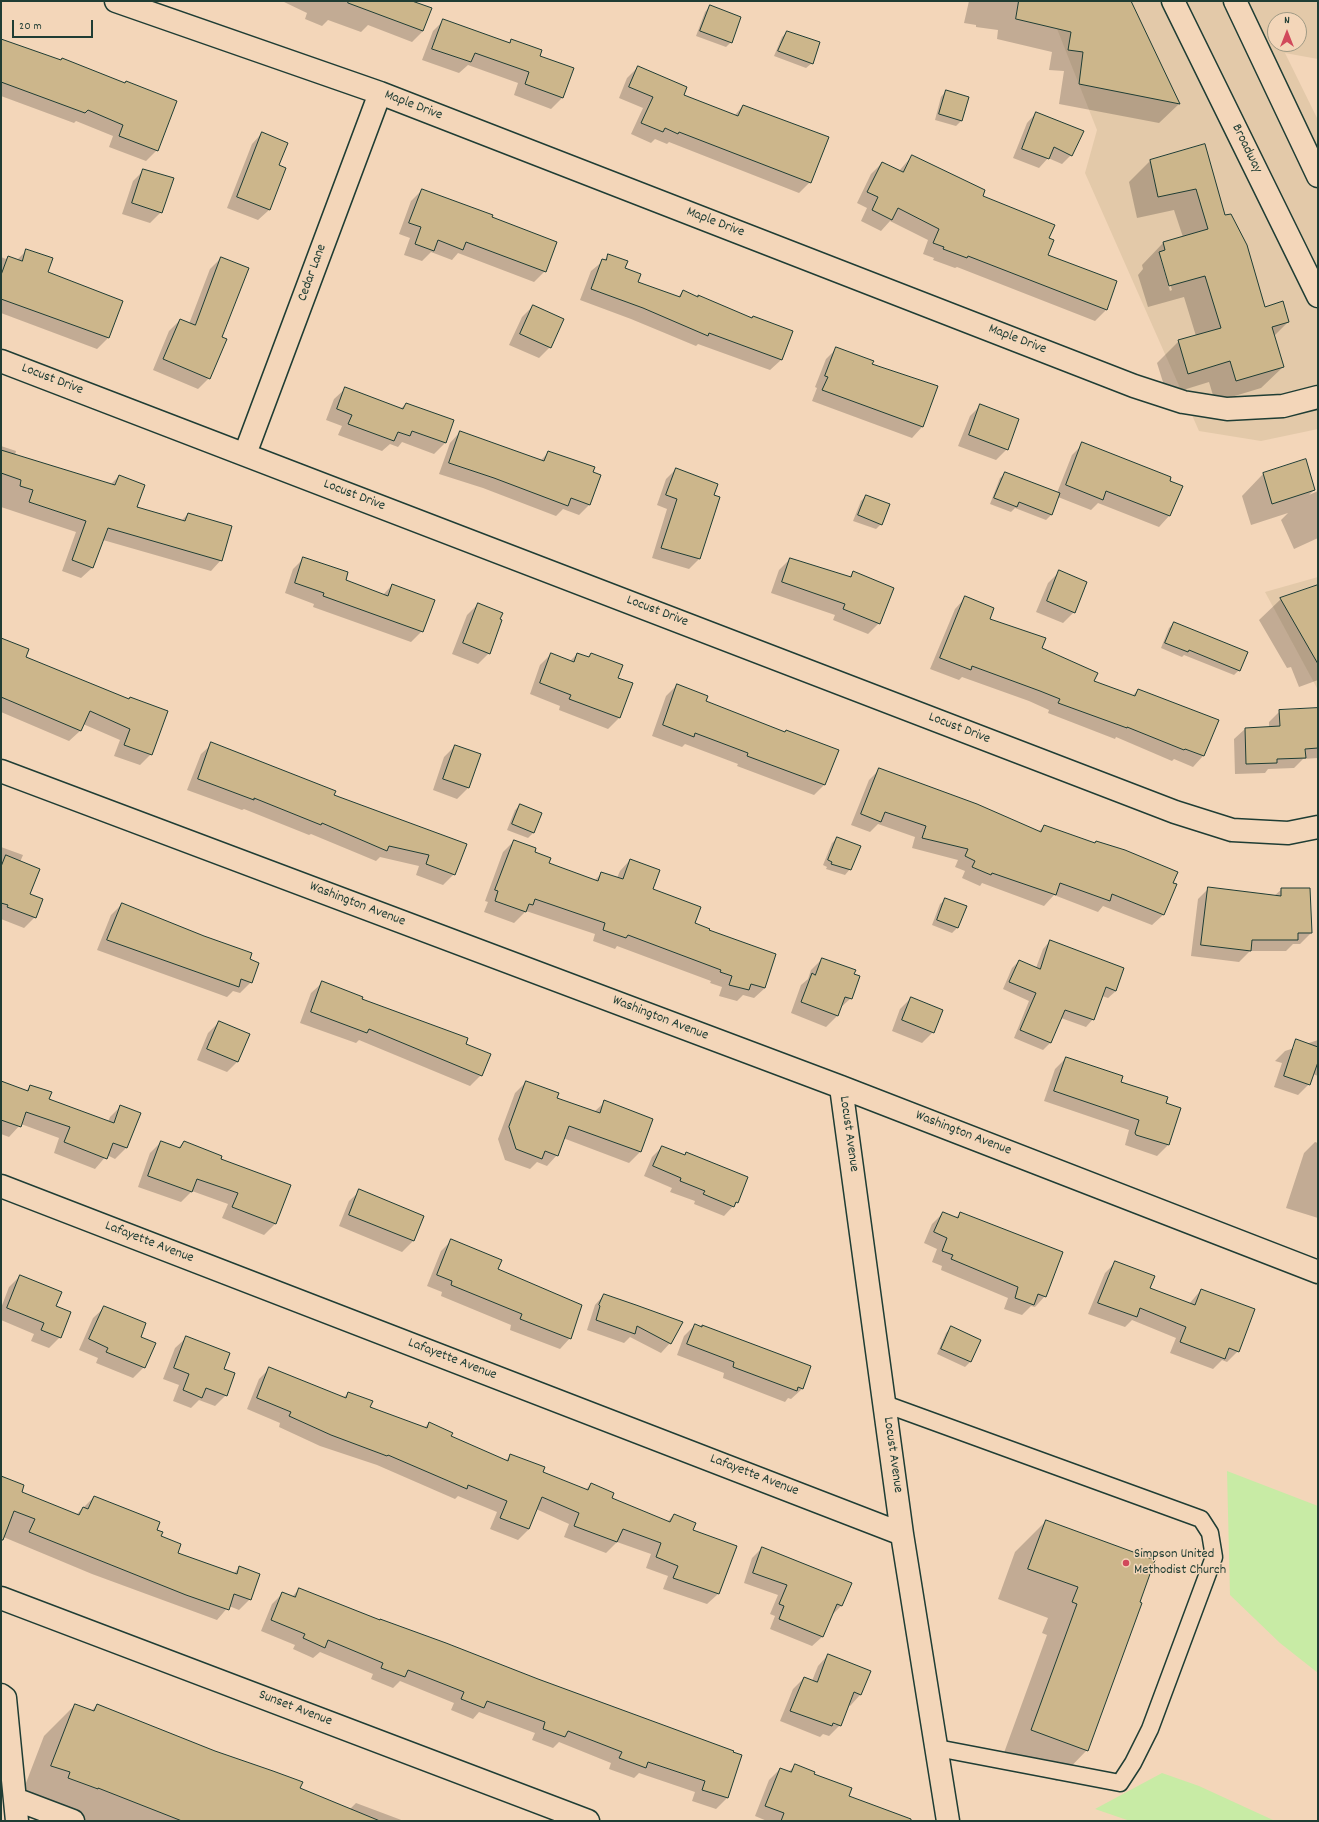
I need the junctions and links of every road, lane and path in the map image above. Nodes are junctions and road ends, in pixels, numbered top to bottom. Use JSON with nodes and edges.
{"nodes":[{"id":1,"x":116,"y":1,"type":"edge"},
{"id":2,"x":1173,"y":1,"type":"edge"},
{"id":3,"x":1235,"y":1,"type":"edge"},
{"id":4,"x":380,"y":93,"type":"junction"},
{"id":5,"x":1318,"y":176,"type":"edge"},
{"id":6,"x":1318,"y":296,"type":"edge"},
{"id":7,"x":1,"y":361,"type":"edge"},
{"id":8,"x":1318,"y":397,"type":"edge"},
{"id":9,"x":245,"y":454,"type":"junction"},
{"id":10,"x":1,"y":771,"type":"edge"},
{"id":11,"x":1318,"y":827,"type":"edge"},
{"id":12,"x":842,"y":1088,"type":"junction"},
{"id":13,"x":1,"y":1186,"type":"edge"},
{"id":14,"x":1318,"y":1272,"type":"edge"},
{"id":15,"x":885,"y":1404,"type":"junction"},
{"id":16,"x":902,"y":1534,"type":"junction"},
{"id":17,"x":1,"y":1598,"type":"edge"},
{"id":18,"x":1,"y":1695,"type":"edge"},
{"id":19,"x":937,"y":1748,"type":"junction"},
{"id":20,"x":15,"y":1799,"type":"junction"},
{"id":21,"x":17,"y":1821,"type":"edge"},
{"id":22,"x":73,"y":1821,"type":"edge"},
{"id":23,"x":588,"y":1821,"type":"edge"},
{"id":24,"x":948,"y":1821,"type":"edge"}],
"edges":[{"from":1,"to":4,"type":"street","name":"Maple Drive"},
{"from":2,"to":6,"type":"street","name":"Broadway"},
{"from":3,"to":5,"type":"street"},
{"from":4,"to":8,"type":"street","name":"Maple Drive"},
{"from":4,"to":9,"type":"street","name":"Cedar Lane"},
{"from":7,"to":9,"type":"street","name":"Locust Drive"},
{"from":9,"to":11,"type":"street","name":"Locust Drive"},
{"from":10,"to":12,"type":"street","name":"Washington Avenue"},
{"from":12,"to":14,"type":"street","name":"Washington Avenue"},
{"from":12,"to":15,"type":"street","name":"Locust Avenue"},
{"from":13,"to":16,"type":"street","name":"Lafayette Avenue"},
{"from":15,"to":16,"type":"street","name":"Locust Avenue"},
{"from":15,"to":19,"type":"lane"},
{"from":16,"to":19,"type":"street","name":"Locust Avenue"},
{"from":17,"to":23,"type":"street","name":"Sunset Avenue"},
{"from":18,"to":20,"type":"street"},
{"from":19,"to":24,"type":"street","name":"Locust Avenue"},
{"from":20,"to":21,"type":"street"},
{"from":20,"to":22,"type":"street"}]}
